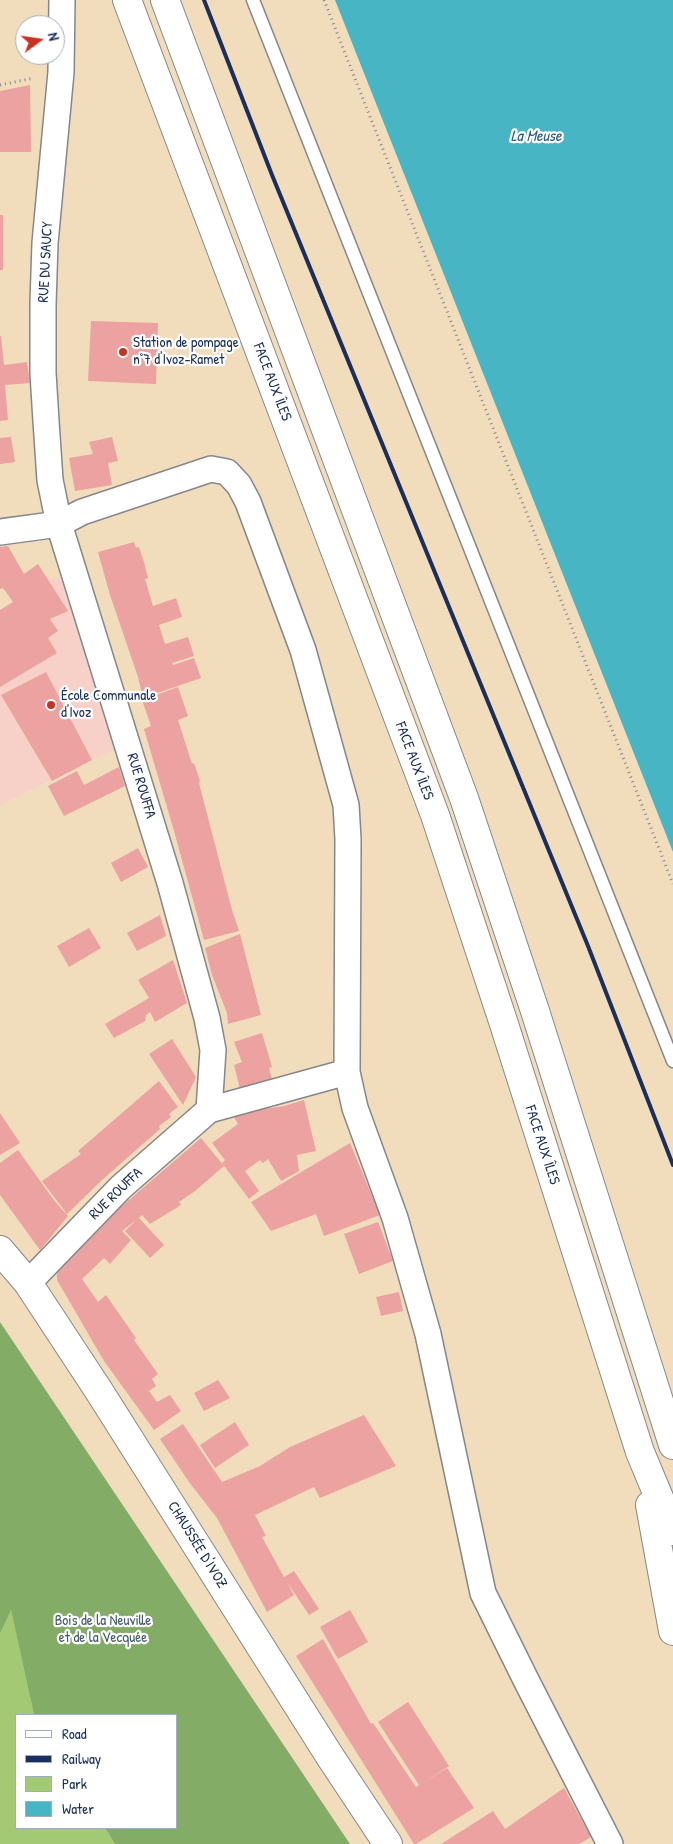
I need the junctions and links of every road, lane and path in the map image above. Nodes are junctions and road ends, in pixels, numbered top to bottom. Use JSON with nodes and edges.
{"nodes":[{"id":1,"x":62,"y":0,"type":"edge"},
{"id":2,"x":127,"y":0,"type":"edge"},
{"id":3,"x":165,"y":0,"type":"edge"},
{"id":4,"x":253,"y":0,"type":"edge"},
{"id":5,"x":324,"y":0,"type":"edge"},
{"id":6,"x":61,"y":72,"type":"junction"},
{"id":7,"x":0,"y":85,"type":"edge"},
{"id":8,"x":59,"y":524,"type":"junction"},
{"id":9,"x":0,"y":532,"type":"edge"},
{"id":10,"x":673,"y":884,"type":"edge"},
{"id":11,"x":673,"y":1061,"type":"edge"},
{"id":12,"x":347,"y":1072,"type":"junction"},
{"id":13,"x":209,"y":1110,"type":"junction"},
{"id":14,"x":0,"y":1250,"type":"edge"},
{"id":15,"x":28,"y":1283,"type":"junction"},
{"id":16,"x":673,"y":1445,"type":"edge"},
{"id":17,"x":640,"y":1452,"type":"junction"},
{"id":18,"x":673,"y":1531,"type":"edge"},
{"id":19,"x":673,"y":1630,"type":"edge"},
{"id":20,"x":388,"y":1844,"type":"edge"},
{"id":21,"x":610,"y":1844,"type":"edge"}],
"edges":[{"from":1,"to":6,"type":"street","name":"RUE DU SAUCY"},
{"from":2,"to":17,"type":"main road","name":"FACE AUX ÎLES"},
{"from":3,"to":16,"type":"main road"},
{"from":4,"to":11,"type":"lane"},
{"from":5,"to":10,"type":"path"},
{"from":6,"to":7,"type":"path"},
{"from":6,"to":8,"type":"street","name":"RUE DU SAUCY"},
{"from":8,"to":9,"type":"street"},
{"from":8,"to":12,"type":"street"},
{"from":8,"to":13,"type":"street","name":"RUE ROUFFA"},
{"from":12,"to":13,"type":"street","name":"RUE ROUFFA"},
{"from":12,"to":21,"type":"street"},
{"from":13,"to":15,"type":"street","name":"RUE ROUFFA"},
{"from":14,"to":15,"type":"main road","name":"CHAUSSÉE D'IVOZ"},
{"from":15,"to":20,"type":"main road","name":"CHAUSSÉE D'IVOZ"},
{"from":17,"to":18,"type":"main road","name":"FACE AUX ÎLES"},
{"from":17,"to":19,"type":"main road"}]}
